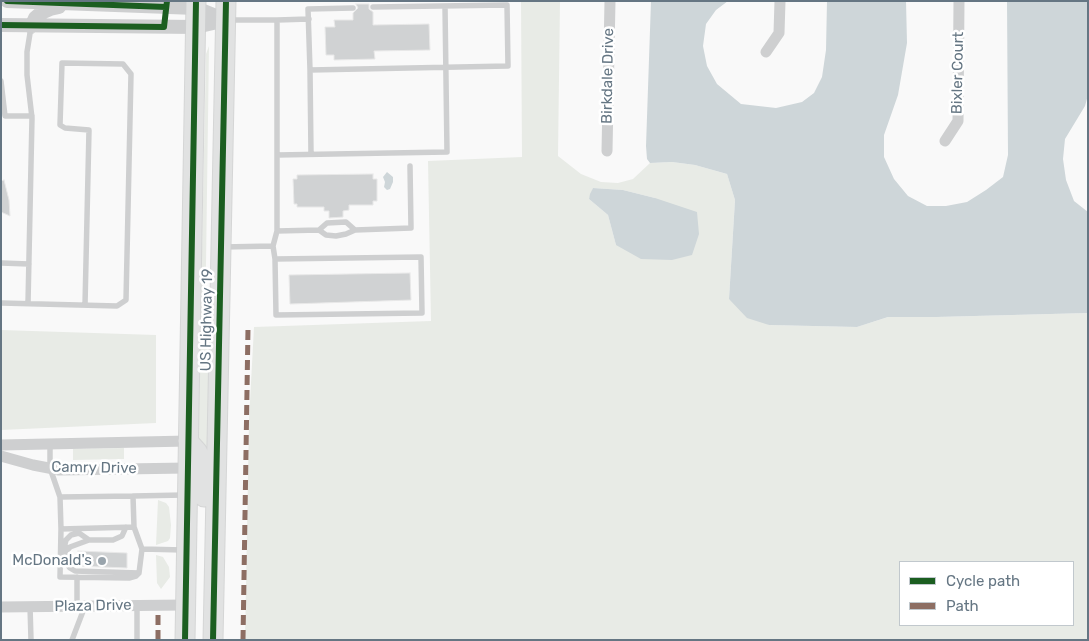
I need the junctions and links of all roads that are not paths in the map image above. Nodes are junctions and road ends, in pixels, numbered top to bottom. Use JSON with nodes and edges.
{"nodes":[{"id":1,"x":7,"y":1,"type":"edge"},
{"id":2,"x":226,"y":1,"type":"edge"},
{"id":3,"x":610,"y":1,"type":"edge"},
{"id":4,"x":780,"y":1,"type":"edge"},
{"id":5,"x":959,"y":1,"type":"edge"},
{"id":6,"x":82,"y":4,"type":"junction"},
{"id":7,"x":196,"y":4,"type":"edge"},
{"id":8,"x":445,"y":6,"type":"junction"},
{"id":9,"x":373,"y":7,"type":"dead end"},
{"id":10,"x":353,"y":8,"type":"dead end"},
{"id":11,"x":309,"y":19,"type":"junction"},
{"id":12,"x":226,"y":20,"type":"junction"},
{"id":13,"x":277,"y":20,"type":"junction"},
{"id":14,"x":1,"y":25,"type":"edge"},
{"id":15,"x":31,"y":27,"type":"junction"},
{"id":16,"x":196,"y":27,"type":"junction"},
{"id":17,"x":766,"y":52,"type":"dead end"},
{"id":18,"x":446,"y":67,"type":"junction"},
{"id":19,"x":310,"y":70,"type":"junction"},
{"id":20,"x":1,"y":80,"type":"edge"},
{"id":21,"x":3,"y":116,"type":"edge"},
{"id":22,"x":32,"y":116,"type":"junction"},
{"id":23,"x":945,"y":141,"type":"dead end"},
{"id":24,"x":607,"y":151,"type":"dead end"},
{"id":25,"x":311,"y":154,"type":"junction"},
{"id":26,"x":278,"y":155,"type":"junction"},
{"id":27,"x":410,"y":166,"type":"dead end"},
{"id":28,"x":319,"y":230,"type":"junction"},
{"id":29,"x":355,"y":230,"type":"junction"},
{"id":30,"x":278,"y":231,"type":"junction"},
{"id":31,"x":273,"y":246,"type":"junction"},
{"id":32,"x":221,"y":247,"type":"junction"},
{"id":33,"x":275,"y":260,"type":"junction"},
{"id":34,"x":1,"y":263,"type":"edge"},
{"id":35,"x":29,"y":264,"type":"junction"},
{"id":36,"x":1,"y":303,"type":"edge"},
{"id":37,"x":28,"y":303,"type":"junction"},
{"id":38,"x":85,"y":305,"type":"junction"},
{"id":39,"x":188,"y":441,"type":"junction"},
{"id":40,"x":50,"y":443,"type":"junction"},
{"id":41,"x":1,"y":445,"type":"edge"},
{"id":42,"x":1,"y":456,"type":"edge"},
{"id":43,"x":50,"y":468,"type":"junction"},
{"id":44,"x":187,"y":468,"type":"junction"},
{"id":45,"x":187,"y":495,"type":"junction"},
{"id":46,"x":134,"y":496,"type":"junction"},
{"id":47,"x":60,"y":497,"type":"junction"},
{"id":48,"x":126,"y":527,"type":"junction"},
{"id":49,"x":134,"y":527,"type":"junction"},
{"id":50,"x":61,"y":529,"type":"junction"},
{"id":51,"x":89,"y":540,"type":"junction"},
{"id":52,"x":142,"y":549,"type":"junction"},
{"id":53,"x":186,"y":550,"type":"junction"},
{"id":54,"x":66,"y":552,"type":"junction"},
{"id":55,"x":139,"y":573,"type":"junction"},
{"id":56,"x":77,"y":577,"type":"junction"},
{"id":57,"x":137,"y":605,"type":"junction"},
{"id":58,"x":185,"y":605,"type":"junction"},
{"id":59,"x":30,"y":606,"type":"junction"},
{"id":60,"x":81,"y":606,"type":"junction"},
{"id":61,"x":1,"y":607,"type":"edge"},
{"id":62,"x":31,"y":640,"type":"edge"},
{"id":63,"x":72,"y":640,"type":"edge"},
{"id":64,"x":137,"y":640,"type":"edge"},
{"id":65,"x":185,"y":640,"type":"edge"},
{"id":66,"x":212,"y":640,"type":"edge"}],
"edges":[{"from":1,"to":6,"type":"street"},
{"from":2,"to":12,"type":"highway","name":"US Highway 19"},
{"from":3,"to":24,"type":"street","name":"Birkdale Drive"},
{"from":4,"to":17,"type":"street"},
{"from":5,"to":23,"type":"street","name":"Bixler Court"},
{"from":6,"to":7,"type":"street"},
{"from":6,"to":15,"type":"street"},
{"from":7,"to":12,"type":"street"},
{"from":7,"to":16,"type":"highway","name":"US Highway 19"},
{"from":8,"to":9,"type":"lane"},
{"from":8,"to":18,"type":"lane"},
{"from":8,"to":18,"type":"lane"},
{"from":10,"to":11,"type":"lane"},
{"from":11,"to":13,"type":"lane"},
{"from":11,"to":19,"type":"lane"},
{"from":12,"to":13,"type":"lane"},
{"from":12,"to":16,"type":"street"},
{"from":12,"to":32,"type":"highway","name":"US Highway 19"},
{"from":13,"to":26,"type":"lane"},
{"from":14,"to":15,"type":"street"},
{"from":15,"to":16,"type":"street"},
{"from":15,"to":22,"type":"lane"},
{"from":16,"to":39,"type":"highway","name":"US Highway 19"},
{"from":18,"to":19,"type":"lane"},
{"from":18,"to":25,"type":"lane"},
{"from":19,"to":25,"type":"lane"},
{"from":20,"to":21,"type":"lane"},
{"from":21,"to":22,"type":"lane"},
{"from":22,"to":35,"type":"lane"},
{"from":25,"to":26,"type":"lane"},
{"from":26,"to":30,"type":"lane"},
{"from":27,"to":29,"type":"lane"},
{"from":28,"to":29,"type":"lane"},
{"from":28,"to":29,"type":"lane"},
{"from":28,"to":30,"type":"lane"},
{"from":30,"to":31,"type":"lane"},
{"from":31,"to":32,"type":"lane"},
{"from":31,"to":33,"type":"lane"},
{"from":32,"to":66,"type":"highway","name":"US Highway 19"},
{"from":33,"to":33,"type":"lane"},
{"from":34,"to":35,"type":"lane"},
{"from":35,"to":37,"type":"lane"},
{"from":36,"to":37,"type":"lane"},
{"from":37,"to":38,"type":"lane"},
{"from":38,"to":38,"type":"lane"},
{"from":39,"to":40,"type":"street","name":"Camry Drive"},
{"from":39,"to":44,"type":"highway","name":"US Highway 19"},
{"from":39,"to":66,"type":"highway"},
{"from":40,"to":41,"type":"street","name":"Camry Drive"},
{"from":40,"to":43,"type":"lane"},
{"from":42,"to":43,"type":"street","name":"Camry Drive"},
{"from":43,"to":44,"type":"street","name":"Camry Drive"},
{"from":43,"to":47,"type":"lane"},
{"from":44,"to":45,"type":"highway","name":"US Highway 19"},
{"from":45,"to":46,"type":"lane"},
{"from":45,"to":53,"type":"highway","name":"US Highway 19"},
{"from":46,"to":47,"type":"lane"},
{"from":46,"to":49,"type":"lane"},
{"from":47,"to":50,"type":"lane"},
{"from":48,"to":49,"type":"lane"},
{"from":48,"to":50,"type":"lane"},
{"from":48,"to":51,"type":"lane"},
{"from":49,"to":52,"type":"lane"},
{"from":50,"to":56,"type":"lane"},
{"from":51,"to":54,"type":"lane"},
{"from":51,"to":54,"type":"lane"},
{"from":52,"to":53,"type":"lane"},
{"from":52,"to":55,"type":"lane"},
{"from":53,"to":58,"type":"highway","name":"US Highway 19"},
{"from":54,"to":55,"type":"lane"},
{"from":55,"to":56,"type":"lane"},
{"from":56,"to":60,"type":"lane"},
{"from":57,"to":58,"type":"street","name":"Plaza Drive"},
{"from":57,"to":60,"type":"street","name":"Plaza Drive"},
{"from":57,"to":64,"type":"lane"},
{"from":58,"to":65,"type":"highway","name":"US Highway 19"},
{"from":59,"to":60,"type":"street","name":"Plaza Drive"},
{"from":59,"to":61,"type":"street","name":"Plaza Drive"},
{"from":59,"to":62,"type":"lane"},
{"from":60,"to":63,"type":"lane"}]}
